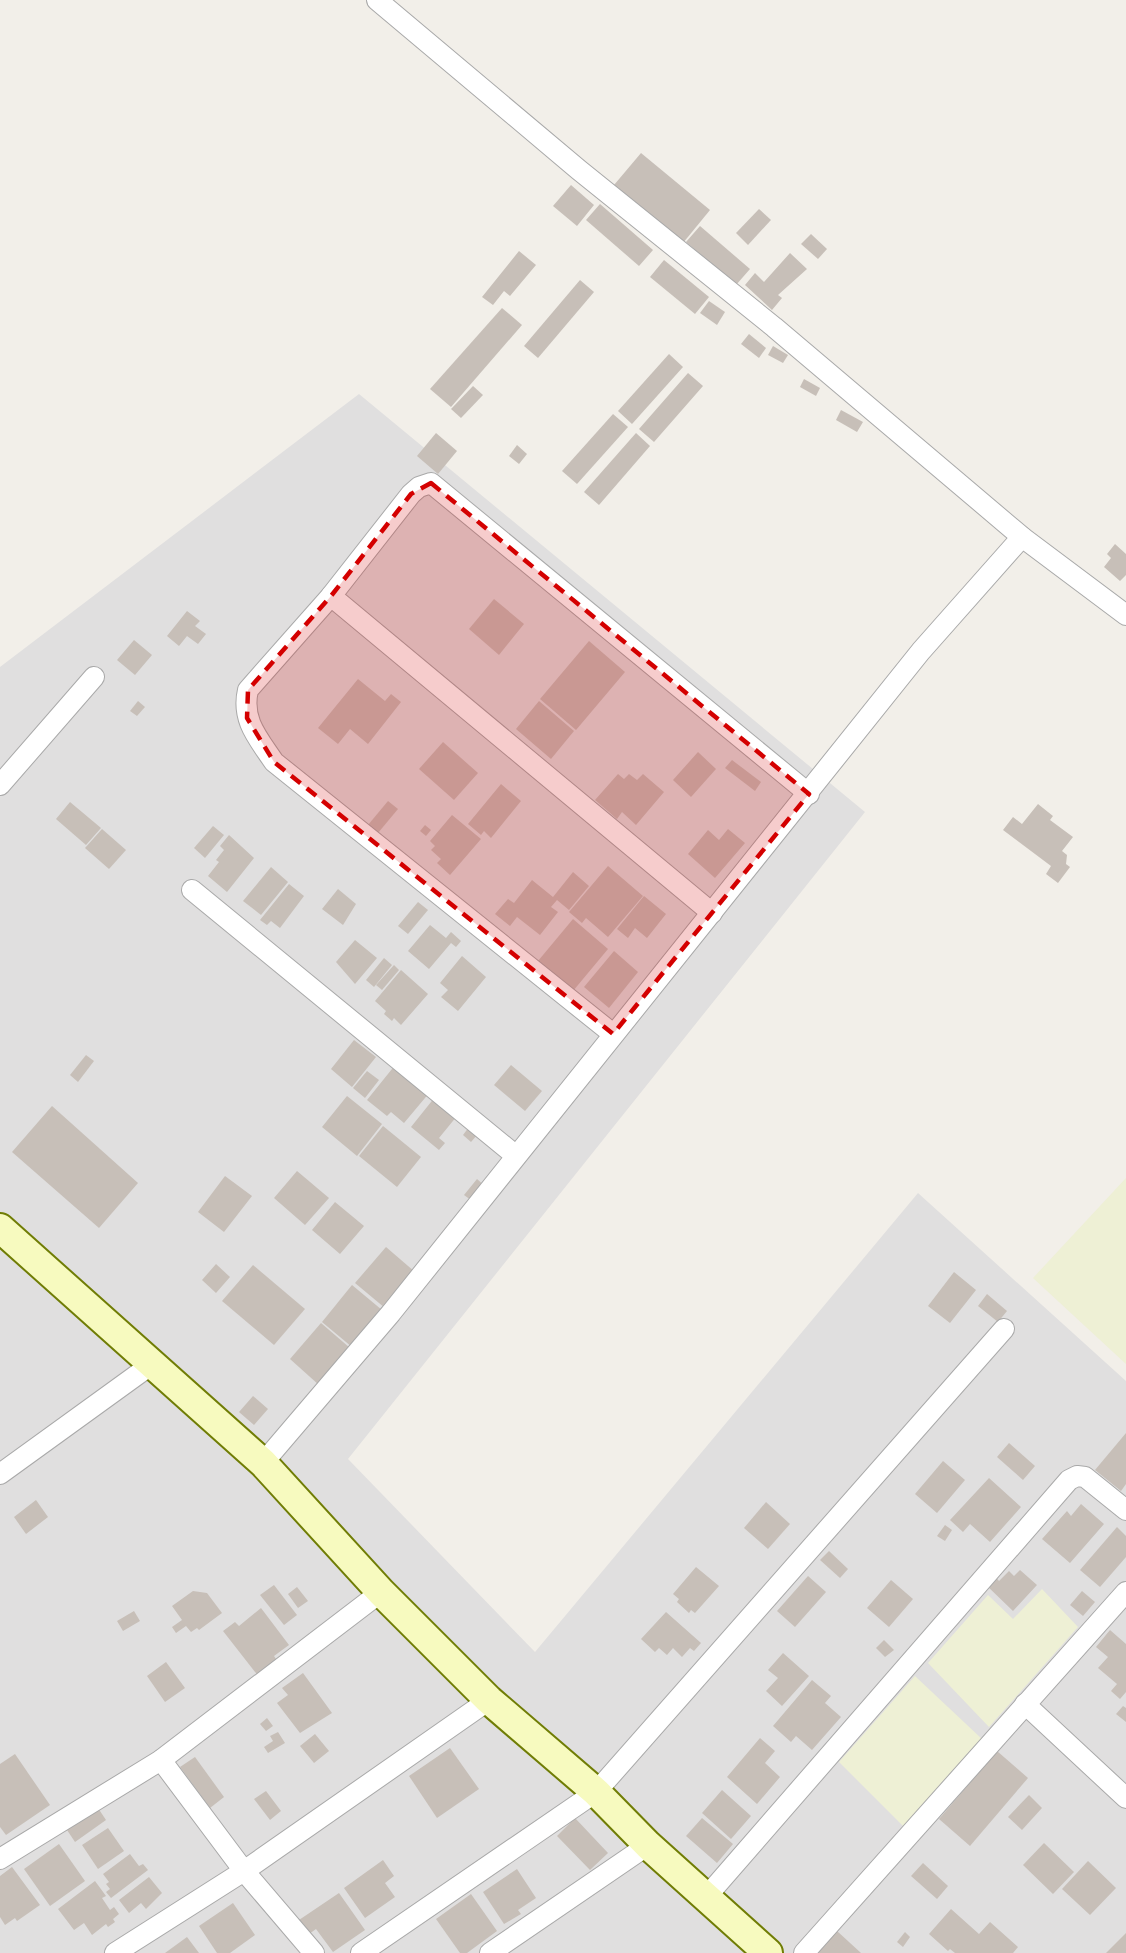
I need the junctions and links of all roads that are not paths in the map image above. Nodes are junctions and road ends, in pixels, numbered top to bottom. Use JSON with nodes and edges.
{"nodes":[{"id":1,"x":377,"y":0,"type":"edge"},
{"id":2,"x":1022,"y":537,"type":"junction"},
{"id":3,"x":331,"y":596,"type":"junction"},
{"id":4,"x":1125,"y":611,"type":"edge"},
{"id":5,"x":94,"y":676,"type":"dead end"},
{"id":6,"x":0,"y":785,"type":"edge"},
{"id":7,"x":809,"y":794,"type":"junction"},
{"id":8,"x":192,"y":890,"type":"dead end"},
{"id":9,"x":712,"y":913,"type":"junction"},
{"id":10,"x":613,"y":1034,"type":"junction"},
{"id":11,"x":515,"y":1155,"type":"junction"},
{"id":12,"x":0,"y":1228,"type":"edge"},
{"id":13,"x":1004,"y":1329,"type":"dead end"},
{"id":14,"x":152,"y":1364,"type":"junction"},
{"id":15,"x":263,"y":1463,"type":"junction"},
{"id":16,"x":0,"y":1474,"type":"edge"},
{"id":17,"x":1126,"y":1510,"type":"edge"},
{"id":18,"x":381,"y":1592,"type":"junction"},
{"id":19,"x":1124,"y":1600,"type":"edge"},
{"id":20,"x":489,"y":1700,"type":"junction"},
{"id":21,"x":1025,"y":1704,"type":"junction"},
{"id":22,"x":160,"y":1760,"type":"junction"},
{"id":23,"x":596,"y":1792,"type":"junction"},
{"id":24,"x":1126,"y":1798,"type":"edge"},
{"id":25,"x":648,"y":1845,"type":"junction"},
{"id":26,"x":0,"y":1859,"type":"edge"},
{"id":27,"x":244,"y":1871,"type":"junction"},
{"id":28,"x":707,"y":1896,"type":"junction"},
{"id":29,"x":764,"y":1952,"type":"edge"},
{"id":30,"x":115,"y":1953,"type":"edge"},
{"id":31,"x":314,"y":1953,"type":"edge"},
{"id":32,"x":361,"y":1953,"type":"edge"},
{"id":33,"x":490,"y":1953,"type":"edge"},
{"id":34,"x":804,"y":1953,"type":"edge"}],
"edges":[{"from":1,"to":2,"type":"street"},
{"from":2,"to":4,"type":"street"},
{"from":2,"to":7,"type":"street"},
{"from":3,"to":7,"type":"street"},
{"from":3,"to":9,"type":"street"},
{"from":3,"to":10,"type":"street"},
{"from":5,"to":6,"type":"street"},
{"from":7,"to":9,"type":"street"},
{"from":8,"to":11,"type":"street"},
{"from":9,"to":10,"type":"street"},
{"from":10,"to":11,"type":"street"},
{"from":11,"to":15,"type":"street"},
{"from":12,"to":14,"type":"street"},
{"from":13,"to":23,"type":"street"},
{"from":14,"to":15,"type":"street"},
{"from":14,"to":16,"type":"street"},
{"from":15,"to":18,"type":"street"},
{"from":17,"to":28,"type":"street"},
{"from":18,"to":20,"type":"street"},
{"from":18,"to":22,"type":"street"},
{"from":19,"to":21,"type":"street"},
{"from":20,"to":23,"type":"street"},
{"from":20,"to":27,"type":"street"},
{"from":21,"to":24,"type":"street"},
{"from":21,"to":34,"type":"street"},
{"from":22,"to":26,"type":"street"},
{"from":22,"to":27,"type":"street"},
{"from":23,"to":25,"type":"street"},
{"from":23,"to":32,"type":"street"},
{"from":25,"to":28,"type":"street"},
{"from":25,"to":33,"type":"street"},
{"from":27,"to":30,"type":"street"},
{"from":27,"to":31,"type":"street"},
{"from":28,"to":29,"type":"street"}]}
